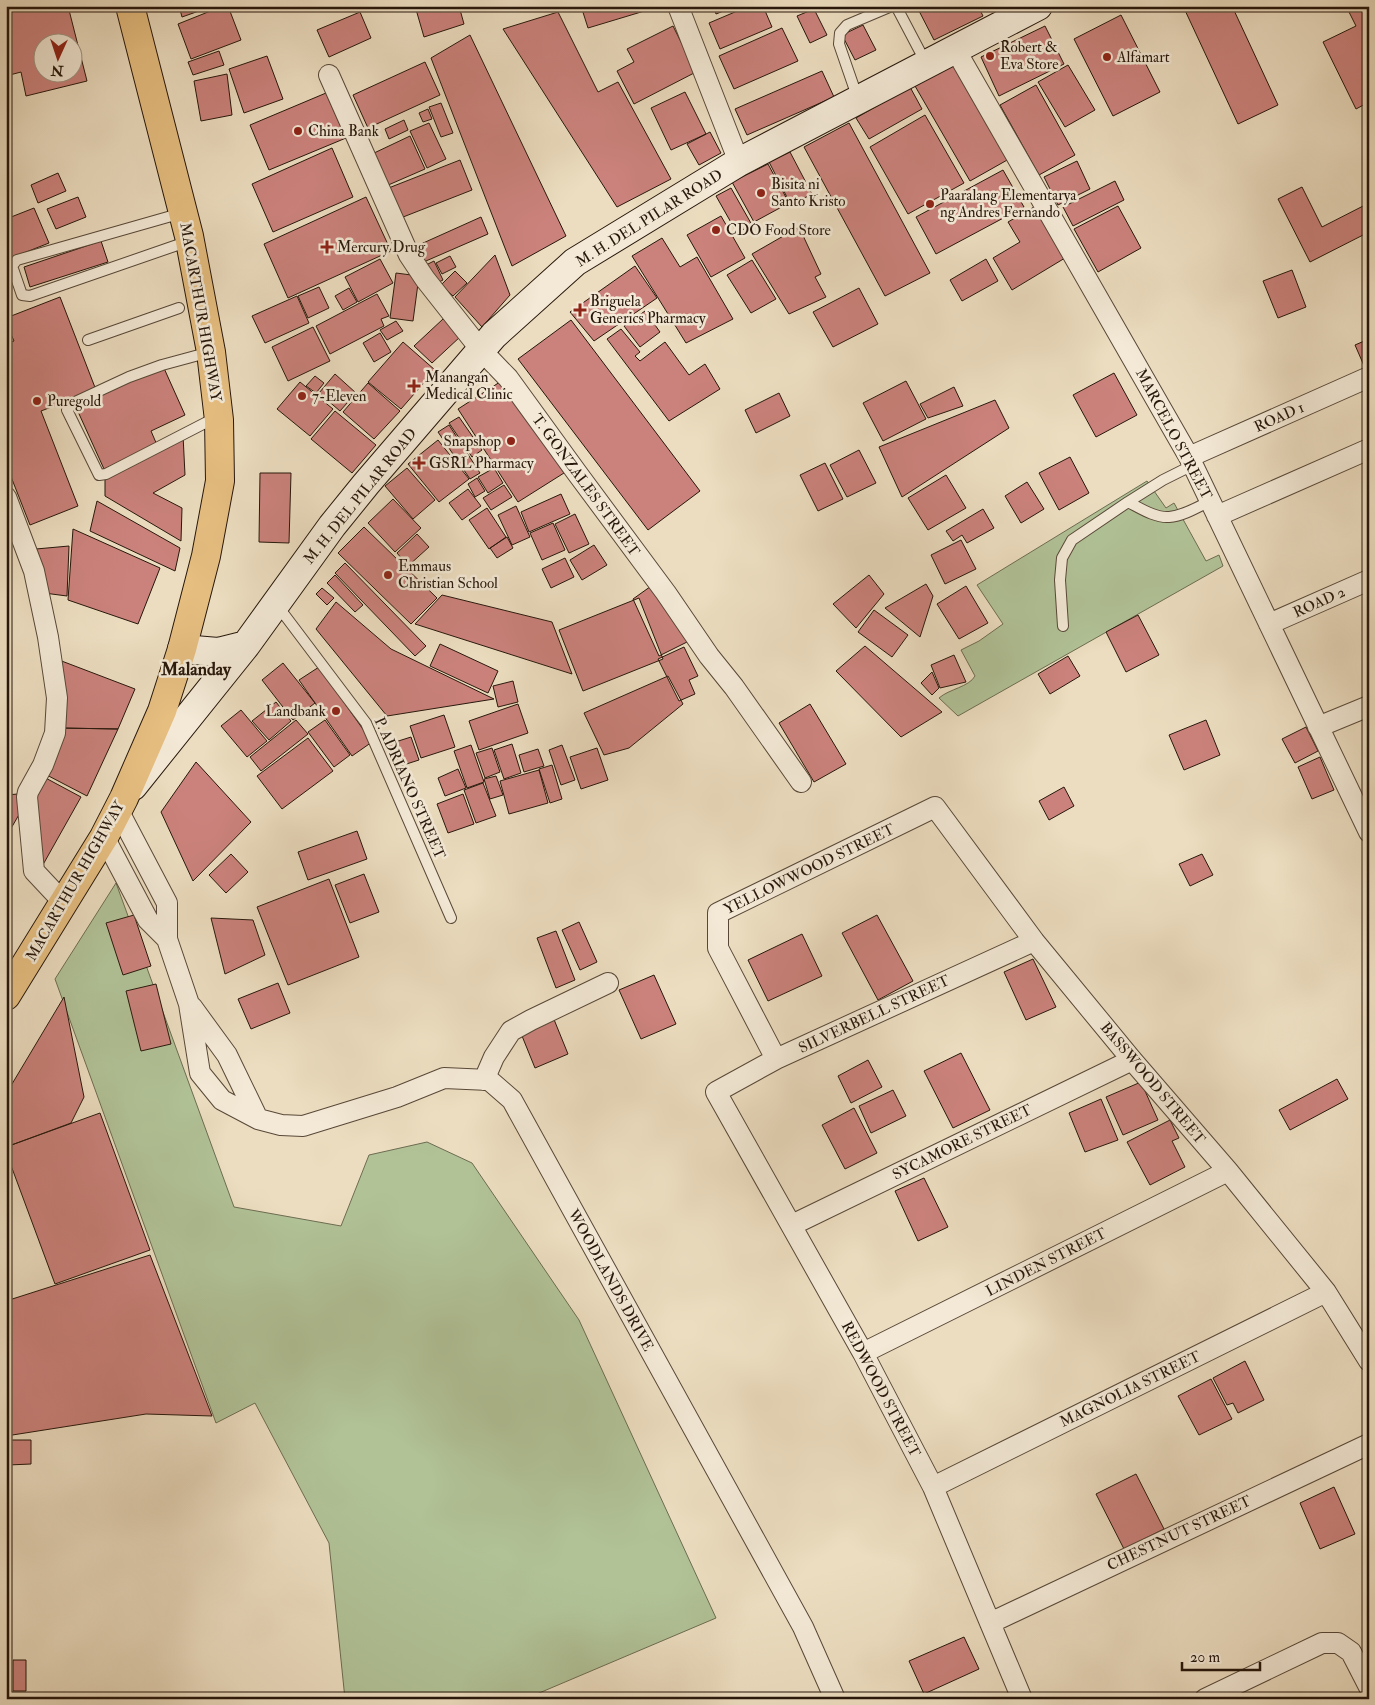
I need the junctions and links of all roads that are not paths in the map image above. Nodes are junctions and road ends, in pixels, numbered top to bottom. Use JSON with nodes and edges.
{"nodes":[{"id":1,"x":130,"y":6,"type":"edge"},
{"id":2,"x":678,"y":6,"type":"edge"},
{"id":3,"x":892,"y":6,"type":"edge"},
{"id":4,"x":896,"y":6,"type":"edge"},
{"id":5,"x":1038,"y":6,"type":"edge"},
{"id":6,"x":954,"y":49,"type":"junction"},
{"id":7,"x":926,"y":64,"type":"junction"},
{"id":8,"x":329,"y":75,"type":"dead end"},
{"id":9,"x":858,"y":99,"type":"junction"},
{"id":10,"x":739,"y":162,"type":"junction"},
{"id":11,"x":183,"y":212,"type":"junction"},
{"id":12,"x":190,"y":241,"type":"junction"},
{"id":13,"x":179,"y":308,"type":"dead end"},
{"id":14,"x":88,"y":340,"type":"dead end"},
{"id":15,"x":481,"y":350,"type":"junction"},
{"id":16,"x":211,"y":352,"type":"junction"},
{"id":17,"x":1369,"y":377,"type":"edge"},
{"id":18,"x":219,"y":420,"type":"junction"},
{"id":19,"x":1369,"y":449,"type":"edge"},
{"id":20,"x":1191,"y":461,"type":"junction"},
{"id":21,"x":6,"y":497,"type":"edge"},
{"id":22,"x":1128,"y":502,"type":"junction"},
{"id":23,"x":1214,"y":508,"type":"junction"},
{"id":24,"x":1369,"y":580,"type":"edge"},
{"id":25,"x":277,"y":604,"type":"junction"},
{"id":26,"x":1269,"y":624,"type":"junction"},
{"id":27,"x":1063,"y":626,"type":"dead end"},
{"id":28,"x":246,"y":645,"type":"junction"},
{"id":29,"x":182,"y":650,"type":"junction"},
{"id":30,"x":1369,"y":706,"type":"edge"},
{"id":31,"x":1318,"y":727,"type":"junction"},
{"id":32,"x":801,"y":782,"type":"dead end"},
{"id":33,"x":121,"y":804,"type":"junction"},
{"id":34,"x":935,"y":807,"type":"joint"},
{"id":35,"x":1369,"y":832,"type":"edge"},
{"id":36,"x":104,"y":837,"type":"junction"},
{"id":37,"x":64,"y":903,"type":"junction"},
{"id":38,"x":451,"y":918,"type":"dead end"},
{"id":39,"x":167,"y":939,"type":"junction"},
{"id":40,"x":1034,"y":941,"type":"junction"},
{"id":41,"x":608,"y":983,"type":"dead end"},
{"id":42,"x":6,"y":996,"type":"edge"},
{"id":43,"x":189,"y":1004,"type":"junction"},
{"id":44,"x":776,"y":1059,"type":"junction"},
{"id":45,"x":1132,"y":1060,"type":"junction"},
{"id":46,"x":484,"y":1080,"type":"junction"},
{"id":47,"x":716,"y":1092,"type":"joint"},
{"id":48,"x":258,"y":1120,"type":"junction"},
{"id":49,"x":1228,"y":1171,"type":"junction"},
{"id":50,"x":792,"y":1225,"type":"junction"},
{"id":51,"x":1326,"y":1292,"type":"junction"},
{"id":52,"x":863,"y":1353,"type":"junction"},
{"id":53,"x":1369,"y":1361,"type":"edge"},
{"id":54,"x":1369,"y":1444,"type":"edge"},
{"id":55,"x":933,"y":1487,"type":"junction"},
{"id":56,"x":990,"y":1622,"type":"junction"},
{"id":57,"x":1369,"y":1687,"type":"edge"},
{"id":58,"x":835,"y":1699,"type":"edge"},
{"id":59,"x":1022,"y":1699,"type":"edge"},
{"id":60,"x":1205,"y":1699,"type":"edge"}],
"edges":[{"from":1,"to":11,"type":"highway","name":"MACARTHUR HIGHWAY"},
{"from":2,"to":10,"type":"street"},
{"from":3,"to":9,"type":"lane"},
{"from":4,"to":7,"type":"lane"},
{"from":5,"to":6,"type":"main road","name":"M. H. DEL PILAR ROAD"},
{"from":6,"to":7,"type":"main road","name":"M. H. DEL PILAR ROAD"},
{"from":6,"to":20,"type":"street","name":"MARCELO STREET"},
{"from":7,"to":9,"type":"main road","name":"M. H. DEL PILAR ROAD"},
{"from":8,"to":15,"type":"street","name":"T. GONZALES STREET"},
{"from":9,"to":10,"type":"main road","name":"M. H. DEL PILAR ROAD"},
{"from":10,"to":15,"type":"main road","name":"M. H. DEL PILAR ROAD"},
{"from":11,"to":12,"type":"highway","name":"MACARTHUR HIGHWAY"},
{"from":11,"to":12,"type":"lane"},
{"from":12,"to":16,"type":"highway","name":"MACARTHUR HIGHWAY"},
{"from":13,"to":14,"type":"lane"},
{"from":15,"to":25,"type":"main road","name":"M. H. DEL PILAR ROAD"},
{"from":15,"to":32,"type":"street","name":"T. GONZALES STREET"},
{"from":16,"to":18,"type":"highway","name":"MACARTHUR HIGHWAY"},
{"from":16,"to":18,"type":"lane"},
{"from":17,"to":20,"type":"street","name":"ROAD 1"},
{"from":18,"to":29,"type":"highway","name":"MACARTHUR HIGHWAY"},
{"from":19,"to":23,"type":"street"},
{"from":20,"to":22,"type":"lane"},
{"from":20,"to":23,"type":"street","name":"MARCELO STREET"},
{"from":21,"to":37,"type":"street"},
{"from":22,"to":23,"type":"lane"},
{"from":22,"to":27,"type":"lane"},
{"from":23,"to":26,"type":"street","name":"MARCELO STREET"},
{"from":24,"to":26,"type":"street","name":"ROAD 2"},
{"from":25,"to":28,"type":"main road","name":"M. H. DEL PILAR ROAD"},
{"from":25,"to":38,"type":"lane","name":"P. ADRIANO STREET"},
{"from":26,"to":31,"type":"street","name":"MARCELO STREET"},
{"from":28,"to":29,"type":"main road"},
{"from":28,"to":33,"type":"main road","name":"M. H. DEL PILAR ROAD"},
{"from":29,"to":33,"type":"highway","name":"MACARTHUR HIGHWAY"},
{"from":30,"to":31,"type":"street"},
{"from":31,"to":35,"type":"street","name":"MARCELO STREET"},
{"from":33,"to":36,"type":"highway","name":"MACARTHUR HIGHWAY"},
{"from":33,"to":39,"type":"street"},
{"from":34,"to":40,"type":"street","name":"BASSWOOD STREET"},
{"from":34,"to":44,"type":"street","name":"YELLOWWOOD STREET"},
{"from":36,"to":37,"type":"highway","name":"MACARTHUR HIGHWAY"},
{"from":36,"to":39,"type":"street"},
{"from":37,"to":42,"type":"highway","name":"MACARTHUR HIGHWAY"},
{"from":39,"to":43,"type":"street"},
{"from":40,"to":44,"type":"street","name":"SILVERBELL STREET"},
{"from":40,"to":45,"type":"street","name":"BASSWOOD STREET"},
{"from":41,"to":46,"type":"street"},
{"from":43,"to":48,"type":"street"},
{"from":43,"to":48,"type":"street"},
{"from":44,"to":47,"type":"street","name":"SILVERBELL STREET"},
{"from":45,"to":49,"type":"street","name":"BASSWOOD STREET"},
{"from":45,"to":50,"type":"street","name":"SYCAMORE STREET"},
{"from":46,"to":48,"type":"street"},
{"from":46,"to":58,"type":"street","name":"WOODLANDS DRIVE"},
{"from":47,"to":50,"type":"street","name":"REDWOOD STREET"},
{"from":49,"to":51,"type":"street","name":"BASSWOOD STREET"},
{"from":49,"to":52,"type":"street","name":"LINDEN STREET"},
{"from":50,"to":52,"type":"street","name":"REDWOOD STREET"},
{"from":51,"to":53,"type":"street","name":"BASSWOOD STREET"},
{"from":51,"to":55,"type":"street","name":"MAGNOLIA STREET"},
{"from":52,"to":55,"type":"street","name":"REDWOOD STREET"},
{"from":54,"to":56,"type":"street","name":"CHESTNUT STREET"},
{"from":55,"to":56,"type":"street","name":"REDWOOD STREET"},
{"from":56,"to":59,"type":"street","name":"REDWOOD STREET"},
{"from":57,"to":60,"type":"street"}]}
